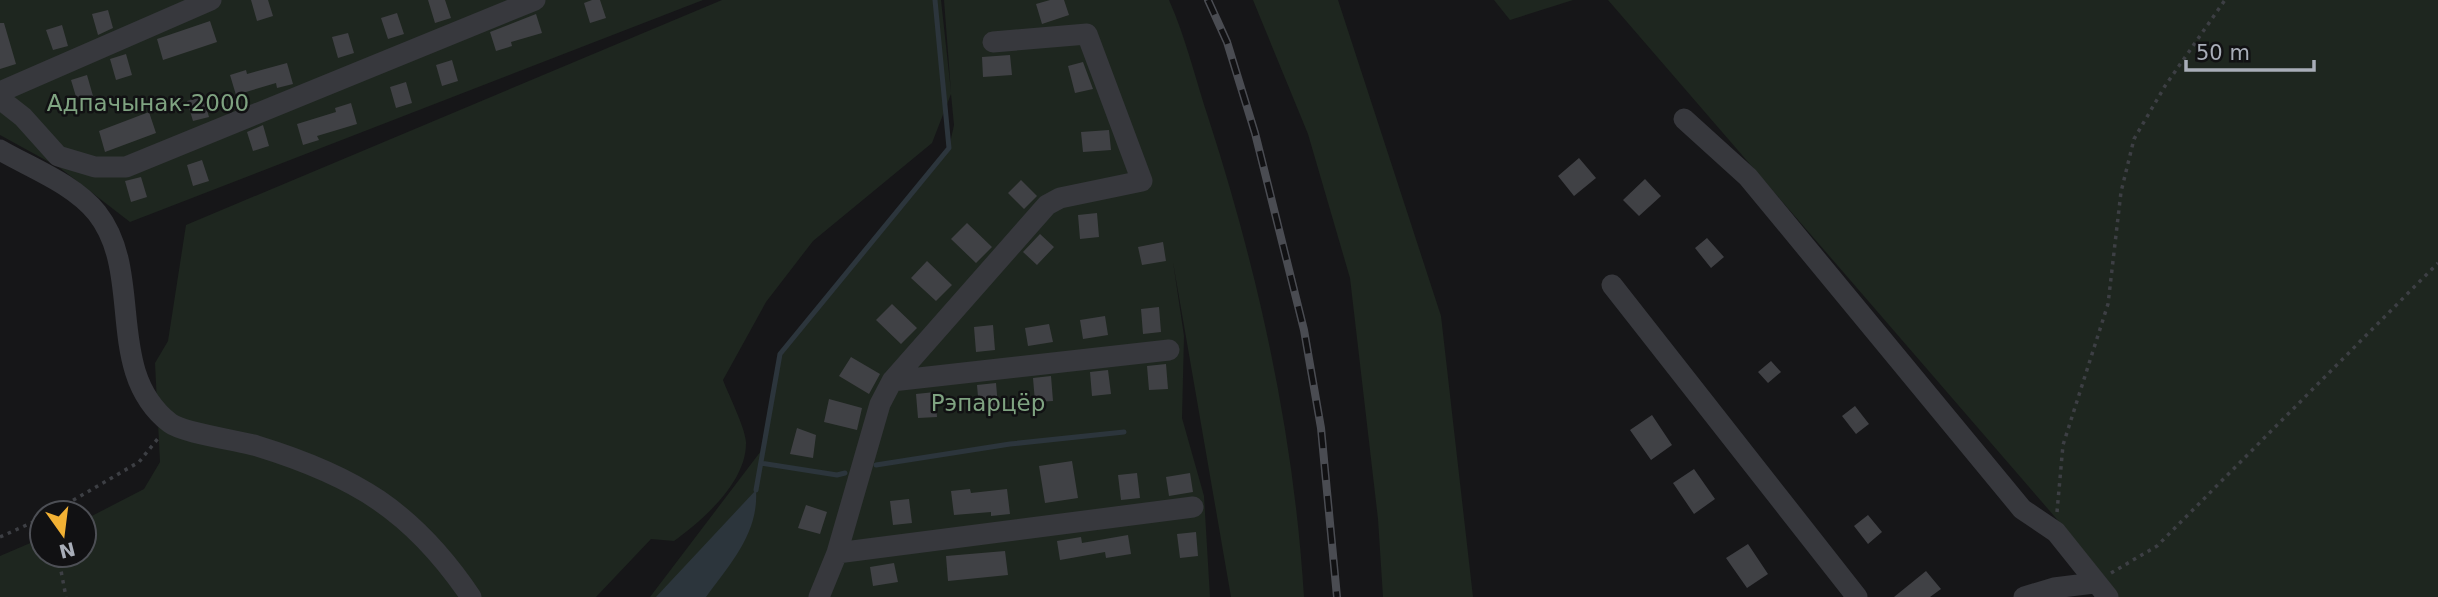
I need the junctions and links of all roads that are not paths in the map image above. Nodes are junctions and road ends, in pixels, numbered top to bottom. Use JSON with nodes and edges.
{"nodes":[{"id":1,"x":211,"y":0,"type":"edge"},
{"id":2,"x":535,"y":0,"type":"edge"},
{"id":3,"x":993,"y":42,"type":"dead end"},
{"id":4,"x":0,"y":92,"type":"edge"},
{"id":5,"x":0,"y":99,"type":"edge"},
{"id":6,"x":1684,"y":119,"type":"dead end"},
{"id":7,"x":0,"y":150,"type":"edge"},
{"id":8,"x":1612,"y":285,"type":"dead end"},
{"id":9,"x":1169,"y":350,"type":"dead end"},
{"id":10,"x":892,"y":381,"type":"junction"},
{"id":11,"x":1193,"y":507,"type":"dead end"},
{"id":12,"x":837,"y":553,"type":"junction"},
{"id":13,"x":2101,"y":590,"type":"edge"},
{"id":14,"x":471,"y":597,"type":"edge"},
{"id":15,"x":819,"y":597,"type":"edge"},
{"id":16,"x":1857,"y":597,"type":"edge"},
{"id":17,"x":2024,"y":597,"type":"edge"}],
"edges":[{"from":1,"to":4,"type":"street"},
{"from":2,"to":5,"type":"street"},
{"from":3,"to":10,"type":"street"},
{"from":6,"to":13,"type":"street"},
{"from":7,"to":14,"type":"street"},
{"from":8,"to":16,"type":"street"},
{"from":9,"to":10,"type":"street"},
{"from":10,"to":12,"type":"street"},
{"from":11,"to":12,"type":"street"},
{"from":12,"to":15,"type":"street"},
{"from":13,"to":17,"type":"street"}]}
